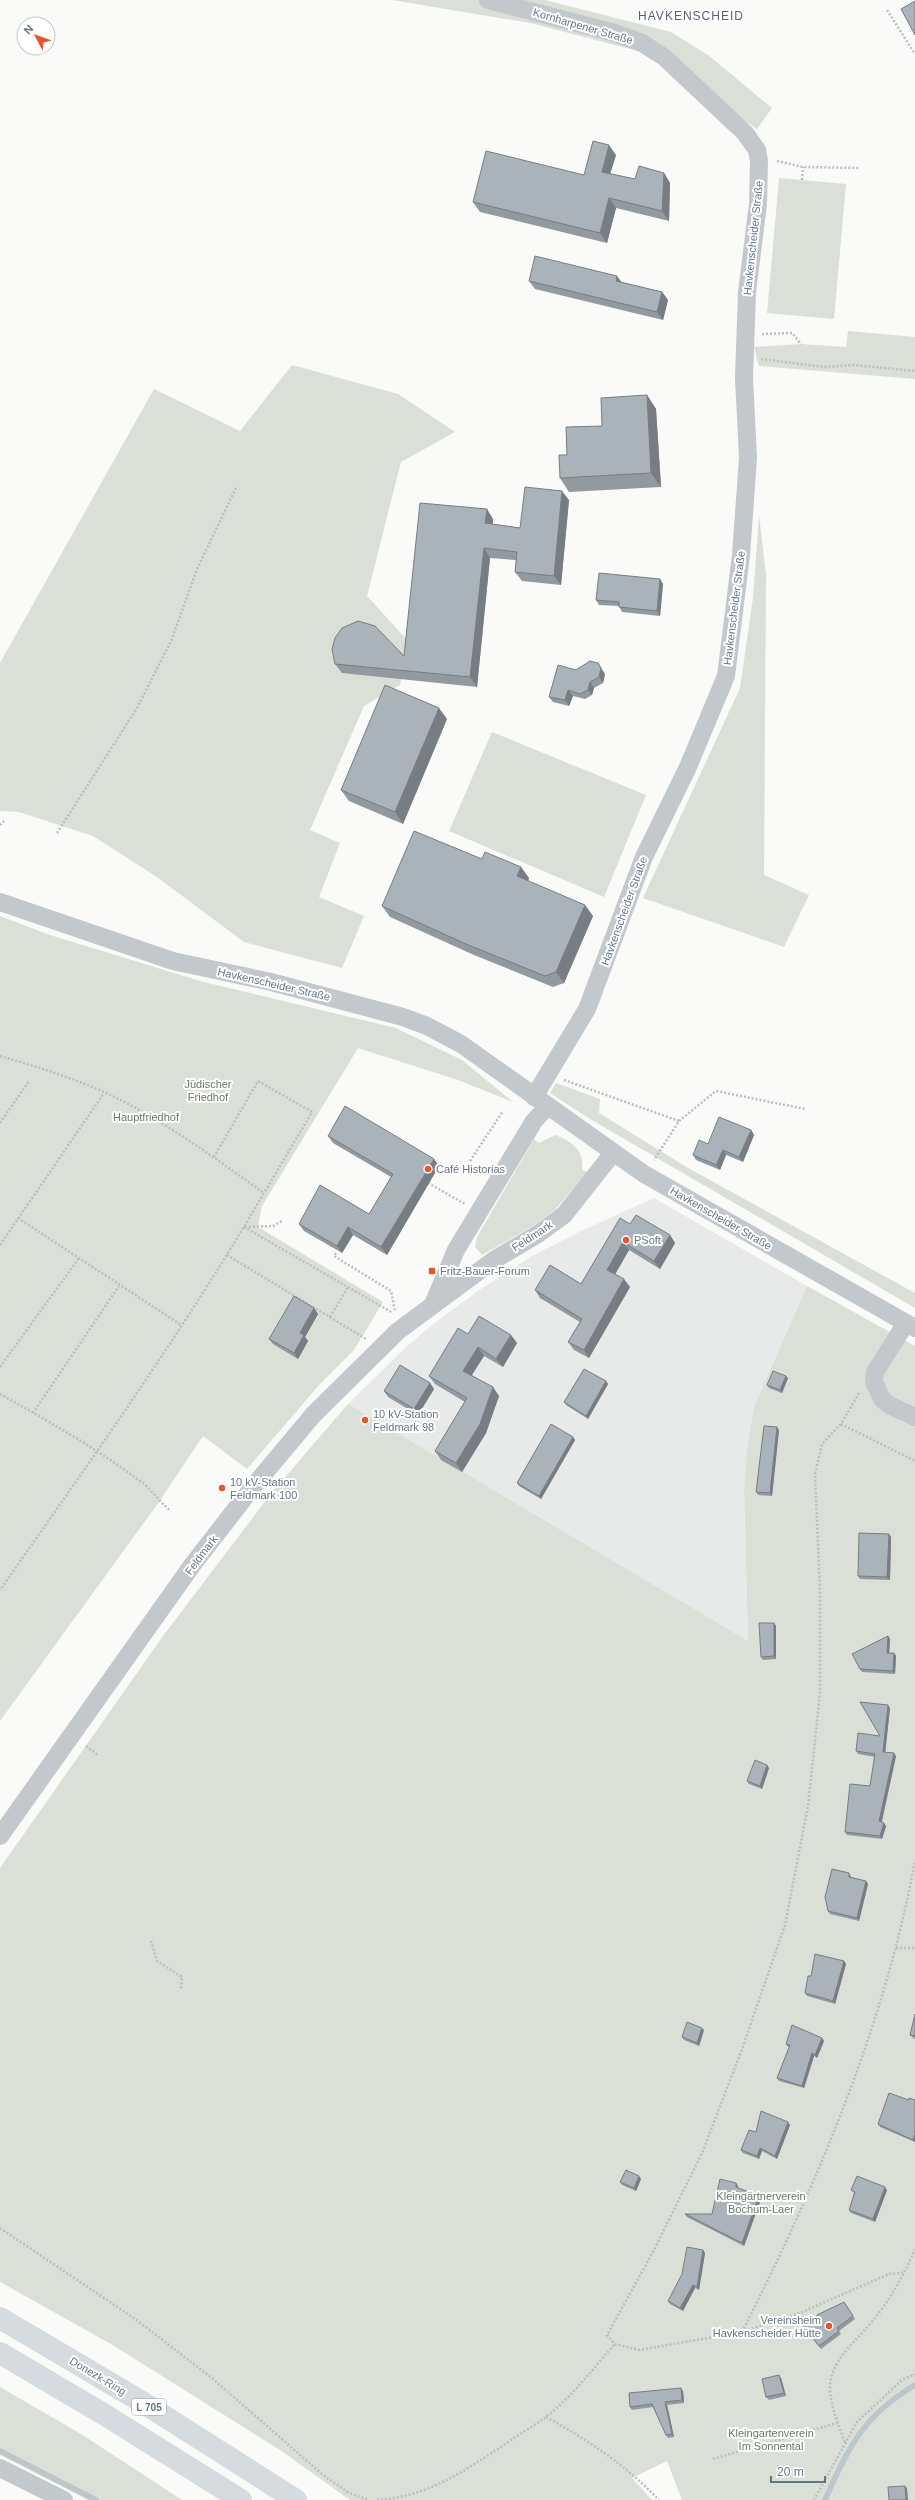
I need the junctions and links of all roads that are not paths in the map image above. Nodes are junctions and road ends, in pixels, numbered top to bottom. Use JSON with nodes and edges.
{"nodes":[{"id":1,"x":488,"y":0,"type":"edge"},
{"id":2,"x":758,"y":156,"type":"joint"},
{"id":3,"x":0,"y":902,"type":"edge"},
{"id":4,"x":540,"y":1102,"type":"junction"},
{"id":5,"x":613,"y":1153,"type":"junction"},
{"id":6,"x":434,"y":1302,"type":"junction"},
{"id":7,"x":910,"y":1326,"type":"edge"},
{"id":8,"x":915,"y":1417,"type":"edge"},
{"id":9,"x":0,"y":1836,"type":"edge"},
{"id":10,"x":0,"y":2318,"type":"edge"},
{"id":11,"x":0,"y":2354,"type":"edge"},
{"id":12,"x":0,"y":2468,"type":"edge"},
{"id":13,"x":64,"y":2500,"type":"edge"},
{"id":14,"x":241,"y":2500,"type":"edge"},
{"id":15,"x":296,"y":2500,"type":"edge"}],
"edges":[{"from":1,"to":2,"type":"street","name":"Kornharpener Straße"},
{"from":2,"to":4,"type":"street","name":"Havkenscheider Straße"},
{"from":3,"to":4,"type":"street","name":"Havkenscheider Straße"},
{"from":4,"to":5,"type":"street","name":"Havkenscheider Straße"},
{"from":4,"to":6,"type":"street","name":"Feldmark"},
{"from":5,"to":6,"type":"street","name":"Feldmark"},
{"from":5,"to":7,"type":"street","name":"Havkenscheider Straße"},
{"from":6,"to":9,"type":"street","name":"Feldmark"},
{"from":7,"to":8,"type":"street"},
{"from":10,"to":15,"type":"highway","name":"Donezk-Ring","number":"L 705"},
{"from":11,"to":14,"type":"highway","number":"L 705"},
{"from":12,"to":13,"type":"street"}]}
